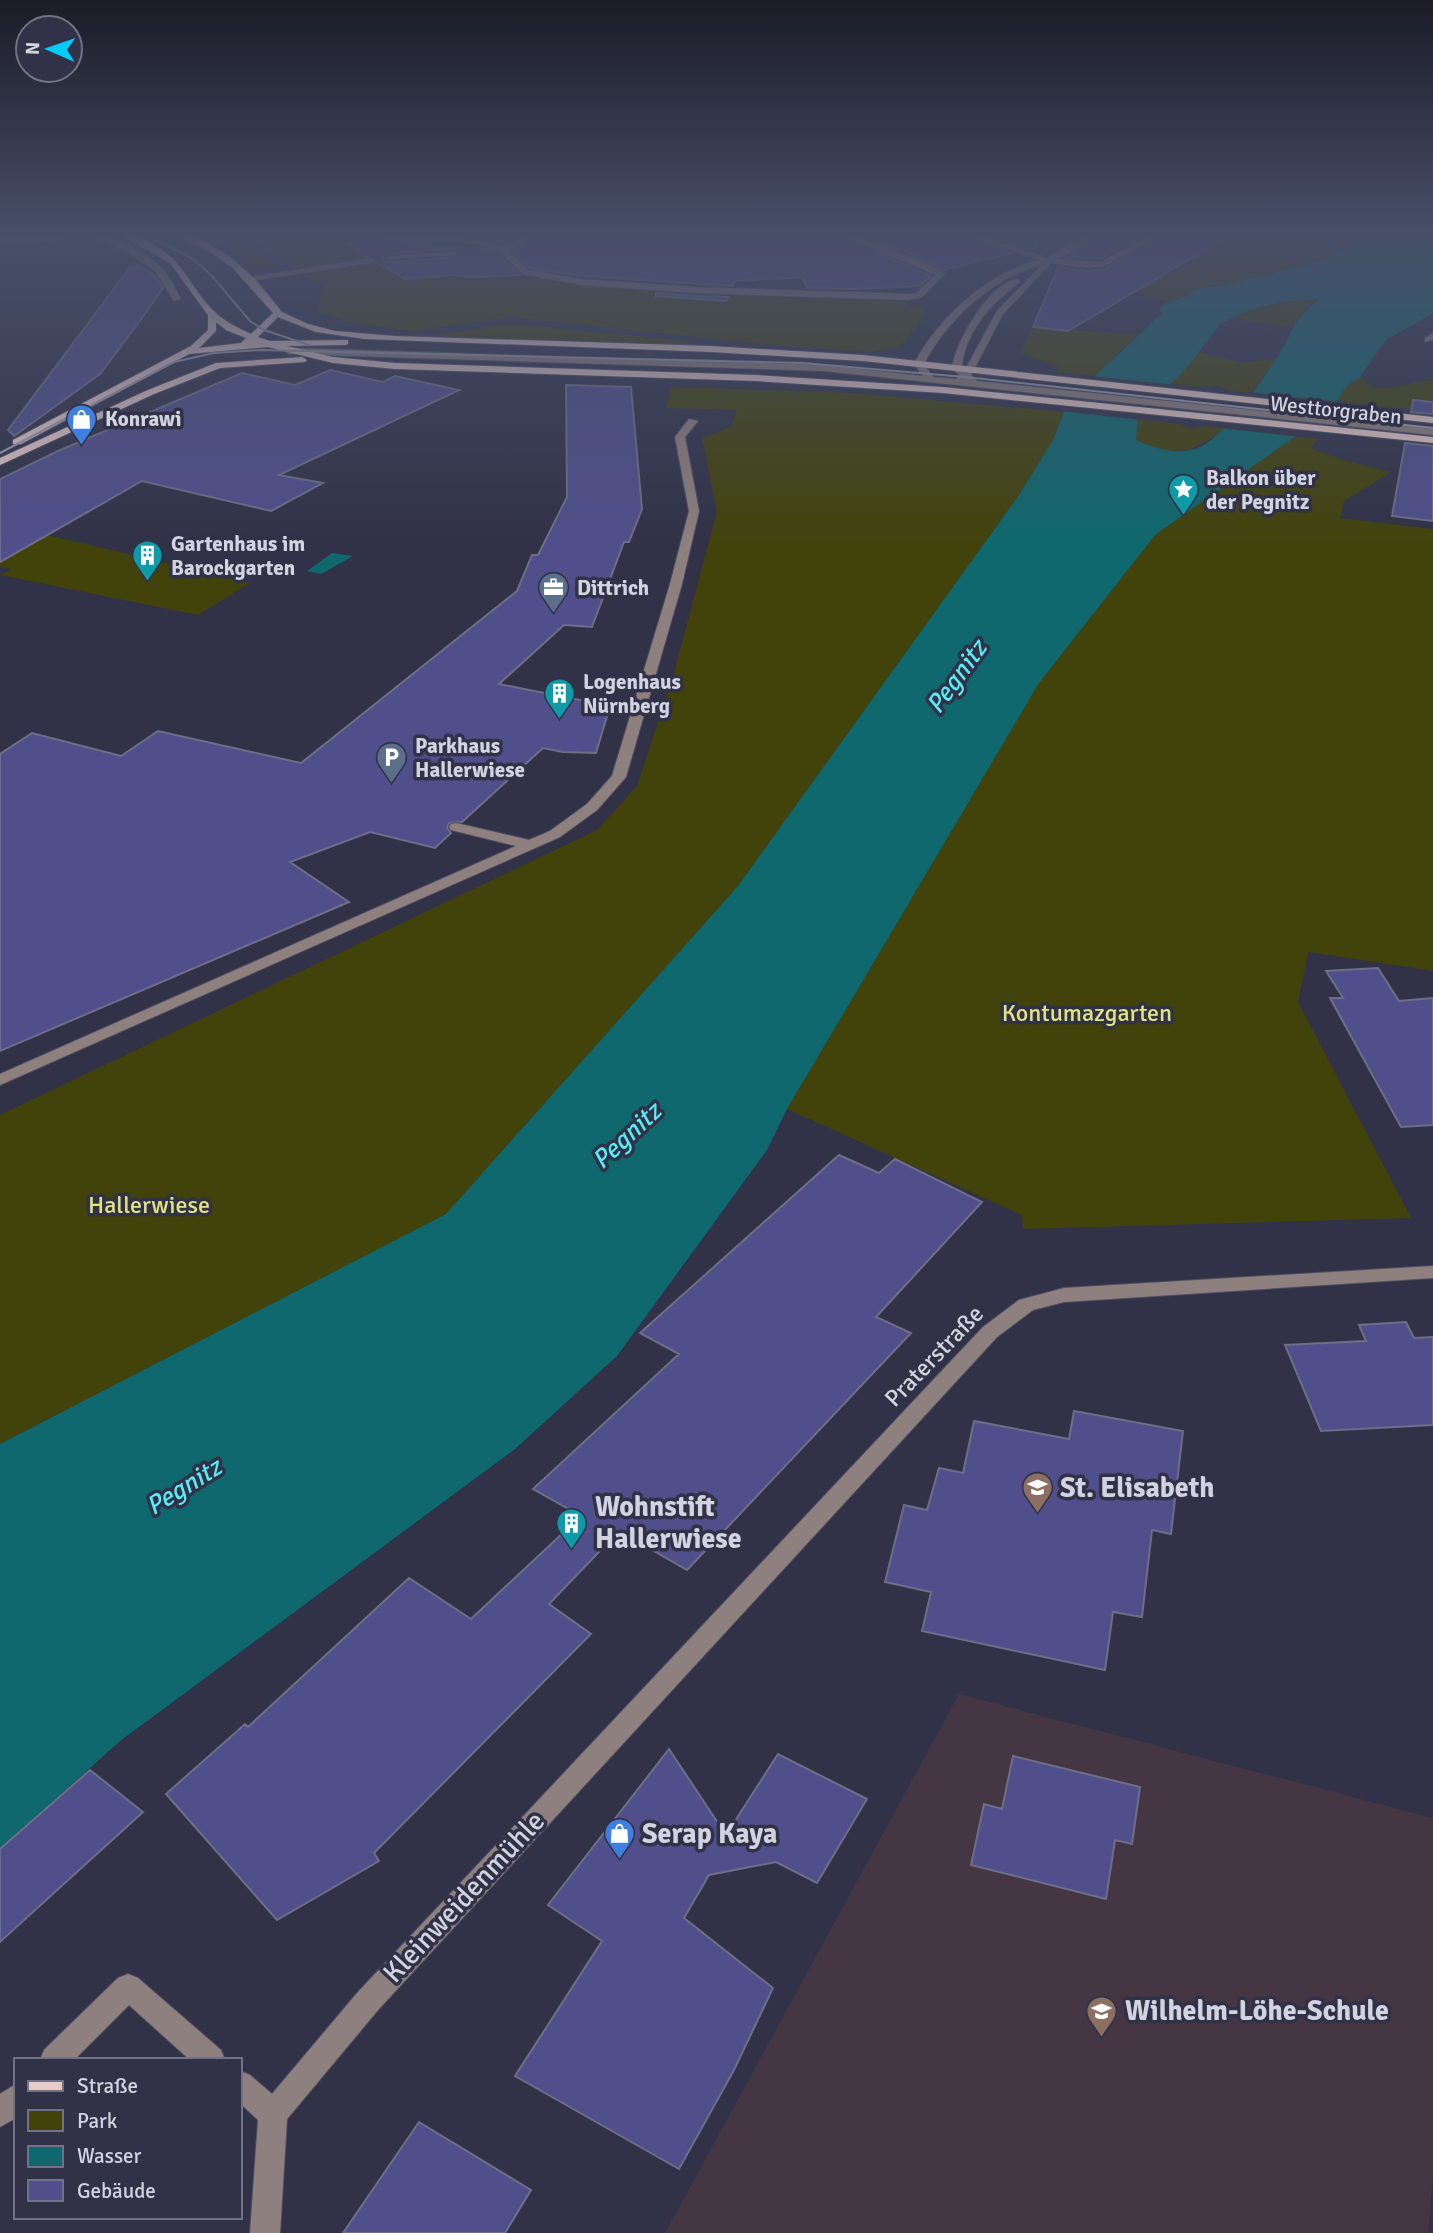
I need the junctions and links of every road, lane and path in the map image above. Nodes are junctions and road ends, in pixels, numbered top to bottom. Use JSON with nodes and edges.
{"nodes":[{"id":1,"x":208,"y":336,"type":"edge"},
{"id":2,"x":240,"y":336,"type":"edge"},
{"id":3,"x":252,"y":336,"type":"edge"},
{"id":4,"x":382,"y":336,"type":"edge"},
{"id":5,"x":938,"y":336,"type":"edge"},
{"id":6,"x":968,"y":336,"type":"edge"},
{"id":7,"x":986,"y":336,"type":"edge"},
{"id":8,"x":429,"y":340,"type":"junction"},
{"id":9,"x":247,"y":341,"type":"junction"},
{"id":10,"x":266,"y":344,"type":"junction"},
{"id":11,"x":289,"y":351,"type":"junction"},
{"id":12,"x":185,"y":354,"type":"junction"},
{"id":13,"x":334,"y":360,"type":"junction"},
{"id":14,"x":919,"y":364,"type":"junction"},
{"id":15,"x":219,"y":365,"type":"junction"},
{"id":16,"x":872,"y":372,"type":"junction"},
{"id":17,"x":963,"y":374,"type":"junction"},
{"id":18,"x":929,"y":377,"type":"junction"},
{"id":19,"x":943,"y":390,"type":"junction"},
{"id":20,"x":1040,"y":394,"type":"junction"},
{"id":21,"x":1433,"y":420,"type":"edge"},
{"id":22,"x":693,"y":421,"type":"dead end"},
{"id":23,"x":1329,"y":425,"type":"junction"},
{"id":24,"x":1433,"y":432,"type":"edge"},
{"id":25,"x":1433,"y":440,"type":"edge"},
{"id":26,"x":0,"y":451,"type":"edge"},
{"id":27,"x":0,"y":462,"type":"edge"},
{"id":28,"x":456,"y":827,"type":"dead end"},
{"id":29,"x":530,"y":845,"type":"junction"},
{"id":30,"x":0,"y":1080,"type":"edge"},
{"id":31,"x":1433,"y":1272,"type":"edge"},
{"id":32,"x":660,"y":1685,"type":"joint"},
{"id":33,"x":56,"y":2058,"type":"edge"},
{"id":34,"x":209,"y":2058,"type":"edge"},
{"id":35,"x":242,"y":2087,"type":"edge"},
{"id":36,"x":14,"y":2100,"type":"edge"},
{"id":37,"x":0,"y":2113,"type":"edge"},
{"id":38,"x":273,"y":2114,"type":"junction"},
{"id":39,"x":265,"y":2233,"type":"edge"}],
"edges":[{"from":1,"to":12,"type":"main road"},
{"from":2,"to":9,"type":"main road"},
{"from":3,"to":9,"type":"main road"},
{"from":4,"to":8,"type":"main road"},
{"from":5,"to":14,"type":"street"},
{"from":6,"to":17,"type":"street"},
{"from":7,"to":17,"type":"street"},
{"from":8,"to":10,"type":"main road"},
{"from":8,"to":14,"type":"main road","name":"Westtorgraben"},
{"from":9,"to":10,"type":"main road"},
{"from":9,"to":12,"type":"main road"},
{"from":9,"to":15,"type":"main road"},
{"from":10,"to":11,"type":"main road"},
{"from":11,"to":13,"type":"main road"},
{"from":11,"to":16,"type":"street"},
{"from":12,"to":26,"type":"main road"},
{"from":13,"to":15,"type":"main road"},
{"from":13,"to":19,"type":"main road","name":"Westtorgraben"},
{"from":14,"to":17,"type":"main road","name":"Westtorgraben"},
{"from":14,"to":18,"type":"street"},
{"from":15,"to":27,"type":"main road"},
{"from":16,"to":18,"type":"street"},
{"from":16,"to":19,"type":"street"},
{"from":17,"to":18,"type":"street"},
{"from":17,"to":19,"type":"street"},
{"from":17,"to":20,"type":"street"},
{"from":17,"to":21,"type":"main road","name":"Westtorgraben"},
{"from":18,"to":19,"type":"street"},
{"from":19,"to":20,"type":"main road","name":"Westtorgraben"},
{"from":20,"to":23,"type":"main road","name":"Westtorgraben"},
{"from":22,"to":29,"type":"street"},
{"from":23,"to":24,"type":"street"},
{"from":23,"to":25,"type":"main road","name":"Westtorgraben"},
{"from":28,"to":29,"type":"street"},
{"from":29,"to":30,"type":"street"},
{"from":31,"to":32,"type":"street","name":"Praterstraße"},
{"from":32,"to":38,"type":"street","name":"Kleinweidenmühle"},
{"from":33,"to":34,"type":"street"},
{"from":35,"to":38,"type":"street"},
{"from":36,"to":37,"type":"street"},
{"from":38,"to":39,"type":"street"}]}
